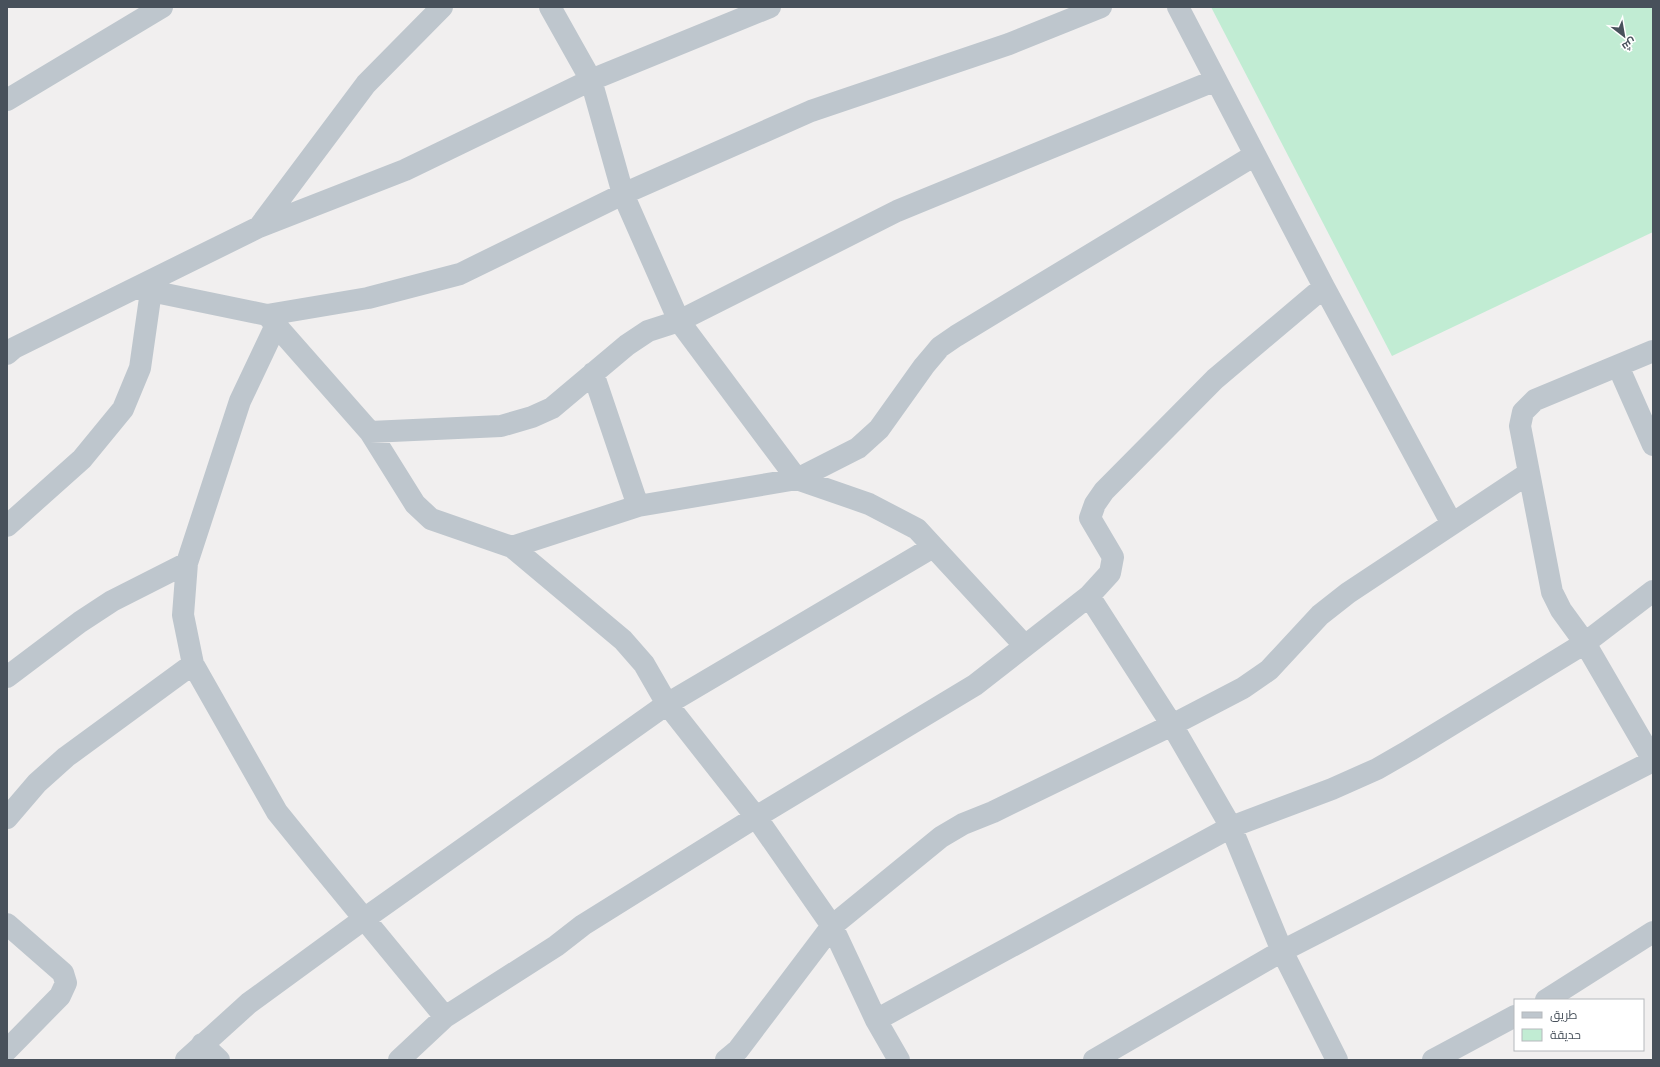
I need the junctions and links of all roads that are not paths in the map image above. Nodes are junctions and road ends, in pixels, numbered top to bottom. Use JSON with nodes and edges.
{"nodes":[{"id":1,"x":442,"y":7,"type":"edge"},
{"id":2,"x":550,"y":7,"type":"edge"},
{"id":3,"x":770,"y":7,"type":"edge"},
{"id":4,"x":1101,"y":7,"type":"edge"},
{"id":5,"x":1178,"y":7,"type":"edge"},
{"id":6,"x":159,"y":8,"type":"edge"},
{"id":7,"x":591,"y":80,"type":"junction"},
{"id":8,"x":1216,"y":80,"type":"junction"},
{"id":9,"x":7,"y":100,"type":"edge"},
{"id":10,"x":1255,"y":155,"type":"junction"},
{"id":11,"x":623,"y":194,"type":"junction"},
{"id":12,"x":259,"y":227,"type":"junction"},
{"id":13,"x":1324,"y":287,"type":"junction"},
{"id":14,"x":143,"y":290,"type":"junction"},
{"id":15,"x":271,"y":320,"type":"junction"},
{"id":16,"x":679,"y":321,"type":"junction"},
{"id":17,"x":9,"y":350,"type":"edge"},
{"id":18,"x":1653,"y":351,"type":"edge"},
{"id":19,"x":1618,"y":366,"type":"junction"},
{"id":20,"x":593,"y":374,"type":"junction"},
{"id":21,"x":370,"y":432,"type":"junction"},
{"id":22,"x":1653,"y":445,"type":"edge"},
{"id":23,"x":1529,"y":473,"type":"junction"},
{"id":24,"x":797,"y":479,"type":"junction"},
{"id":25,"x":638,"y":506,"type":"junction"},
{"id":26,"x":1452,"y":524,"type":"junction"},
{"id":27,"x":7,"y":526,"type":"edge"},
{"id":28,"x":933,"y":546,"type":"junction"},
{"id":29,"x":512,"y":547,"type":"junction"},
{"id":30,"x":187,"y":563,"type":"junction"},
{"id":31,"x":1653,"y":591,"type":"edge"},
{"id":32,"x":1089,"y":596,"type":"junction"},
{"id":33,"x":1585,"y":643,"type":"junction"},
{"id":34,"x":1025,"y":646,"type":"junction"},
{"id":35,"x":193,"y":664,"type":"junction"},
{"id":36,"x":7,"y":677,"type":"edge"},
{"id":37,"x":667,"y":704,"type":"junction"},
{"id":38,"x":1172,"y":725,"type":"junction"},
{"id":39,"x":1653,"y":760,"type":"edge"},
{"id":40,"x":756,"y":817,"type":"junction"},
{"id":41,"x":7,"y":818,"type":"edge"},
{"id":42,"x":1231,"y":827,"type":"junction"},
{"id":43,"x":364,"y":919,"type":"junction"},
{"id":44,"x":7,"y":924,"type":"edge"},
{"id":45,"x":832,"y":926,"type":"junction"},
{"id":46,"x":1653,"y":932,"type":"edge"},
{"id":47,"x":1282,"y":951,"type":"junction"},
{"id":48,"x":1548,"y":999,"type":"edge"},
{"id":49,"x":445,"y":1017,"type":"junction"},
{"id":50,"x":1514,"y":1017,"type":"edge"},
{"id":51,"x":876,"y":1020,"type":"junction"},
{"id":52,"x":202,"y":1044,"type":"junction"},
{"id":53,"x":7,"y":1050,"type":"edge"},
{"id":54,"x":186,"y":1060,"type":"edge"},
{"id":55,"x":219,"y":1060,"type":"edge"},
{"id":56,"x":399,"y":1060,"type":"edge"},
{"id":57,"x":726,"y":1060,"type":"edge"},
{"id":58,"x":899,"y":1060,"type":"edge"},
{"id":59,"x":1094,"y":1060,"type":"edge"},
{"id":60,"x":1337,"y":1060,"type":"edge"},
{"id":61,"x":1433,"y":1060,"type":"edge"}],
"edges":[{"from":1,"to":12,"type":"street"},
{"from":2,"to":7,"type":"street"},
{"from":3,"to":7,"type":"street"},
{"from":4,"to":11,"type":"street"},
{"from":5,"to":8,"type":"street"},
{"from":6,"to":9,"type":"street"},
{"from":7,"to":11,"type":"street"},
{"from":7,"to":12,"type":"street"},
{"from":8,"to":10,"type":"street"},
{"from":8,"to":16,"type":"street"},
{"from":10,"to":13,"type":"street"},
{"from":10,"to":24,"type":"street"},
{"from":11,"to":15,"type":"street"},
{"from":11,"to":16,"type":"street"},
{"from":12,"to":14,"type":"street"},
{"from":13,"to":26,"type":"street"},
{"from":13,"to":32,"type":"street"},
{"from":14,"to":15,"type":"street"},
{"from":14,"to":17,"type":"street"},
{"from":14,"to":27,"type":"street"},
{"from":15,"to":21,"type":"street"},
{"from":15,"to":30,"type":"street"},
{"from":16,"to":20,"type":"street"},
{"from":16,"to":24,"type":"street"},
{"from":18,"to":19,"type":"street"},
{"from":19,"to":22,"type":"street"},
{"from":19,"to":23,"type":"street"},
{"from":20,"to":21,"type":"street"},
{"from":20,"to":25,"type":"street"},
{"from":21,"to":29,"type":"street"},
{"from":23,"to":26,"type":"street"},
{"from":23,"to":33,"type":"street"},
{"from":24,"to":25,"type":"street"},
{"from":24,"to":28,"type":"street"},
{"from":25,"to":29,"type":"street"},
{"from":26,"to":38,"type":"street"},
{"from":28,"to":34,"type":"street"},
{"from":28,"to":37,"type":"street"},
{"from":29,"to":37,"type":"street"},
{"from":30,"to":35,"type":"street"},
{"from":30,"to":36,"type":"street"},
{"from":31,"to":33,"type":"street"},
{"from":32,"to":34,"type":"street"},
{"from":32,"to":38,"type":"street"},
{"from":33,"to":39,"type":"street"},
{"from":33,"to":42,"type":"street"},
{"from":34,"to":40,"type":"street"},
{"from":35,"to":41,"type":"street"},
{"from":35,"to":43,"type":"street"},
{"from":37,"to":40,"type":"street"},
{"from":37,"to":43,"type":"street"},
{"from":38,"to":42,"type":"street"},
{"from":38,"to":45,"type":"street"},
{"from":39,"to":47,"type":"street"},
{"from":40,"to":45,"type":"street"},
{"from":40,"to":49,"type":"street"},
{"from":42,"to":47,"type":"street"},
{"from":42,"to":51,"type":"street"},
{"from":43,"to":49,"type":"street"},
{"from":43,"to":52,"type":"street"},
{"from":44,"to":53,"type":"street"},
{"from":45,"to":51,"type":"street"},
{"from":45,"to":57,"type":"street"},
{"from":46,"to":48,"type":"street"},
{"from":47,"to":59,"type":"street"},
{"from":47,"to":60,"type":"street"},
{"from":49,"to":56,"type":"street"},
{"from":50,"to":61,"type":"street"},
{"from":51,"to":58,"type":"street"},
{"from":52,"to":54,"type":"street"},
{"from":52,"to":55,"type":"street"}]}
